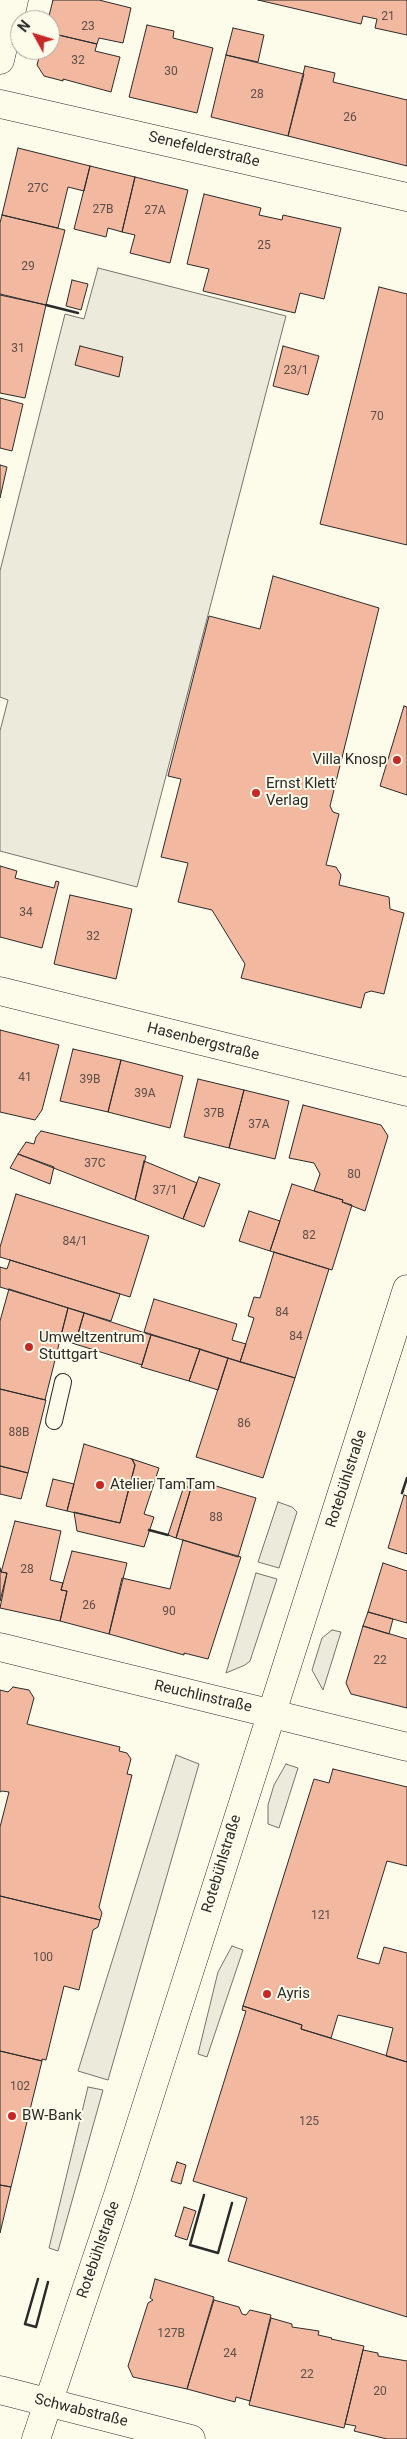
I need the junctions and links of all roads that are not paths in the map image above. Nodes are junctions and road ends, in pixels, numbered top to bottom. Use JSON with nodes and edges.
{"nodes":[{"id":1,"x":14,"y":0,"type":"edge"},
{"id":2,"x":0,"y":60,"type":"edge"},
{"id":3,"x":0,"y":104,"type":"edge"},
{"id":4,"x":407,"y":197,"type":"edge"},
{"id":5,"x":0,"y":991,"type":"edge"},
{"id":6,"x":407,"y":1092,"type":"edge"},
{"id":7,"x":407,"y":1288,"type":"edge"},
{"id":8,"x":63,"y":1382,"type":"dead end"},
{"id":9,"x":54,"y":1421,"type":"dead end"},
{"id":10,"x":0,"y":1647,"type":"edge"},
{"id":11,"x":270,"y":1713,"type":"junction"},
{"id":12,"x":407,"y":1747,"type":"edge"},
{"id":13,"x":0,"y":2390,"type":"edge"},
{"id":14,"x":46,"y":2402,"type":"junction"},
{"id":15,"x":36,"y":2439,"type":"edge"},
{"id":16,"x":191,"y":2439,"type":"edge"}],
"edges":[{"from":1,"to":2,"type":"street"},
{"from":3,"to":4,"type":"street","name":"Senefelderstraße"},
{"from":5,"to":6,"type":"street","name":"Hasenbergstraße"},
{"from":7,"to":11,"type":"street","name":"Rotebühlstraße"},
{"from":8,"to":9,"type":"lane"},
{"from":10,"to":11,"type":"street","name":"Reuchlinstraße"},
{"from":11,"to":12,"type":"street","name":"Reuchlinstraße"},
{"from":11,"to":14,"type":"street","name":"Rotebühlstraße"},
{"from":13,"to":14,"type":"street","name":"Schwabstraße"},
{"from":14,"to":15,"type":"street","name":"Rotebühlstraße"},
{"from":14,"to":16,"type":"street","name":"Schwabstraße"}]}
